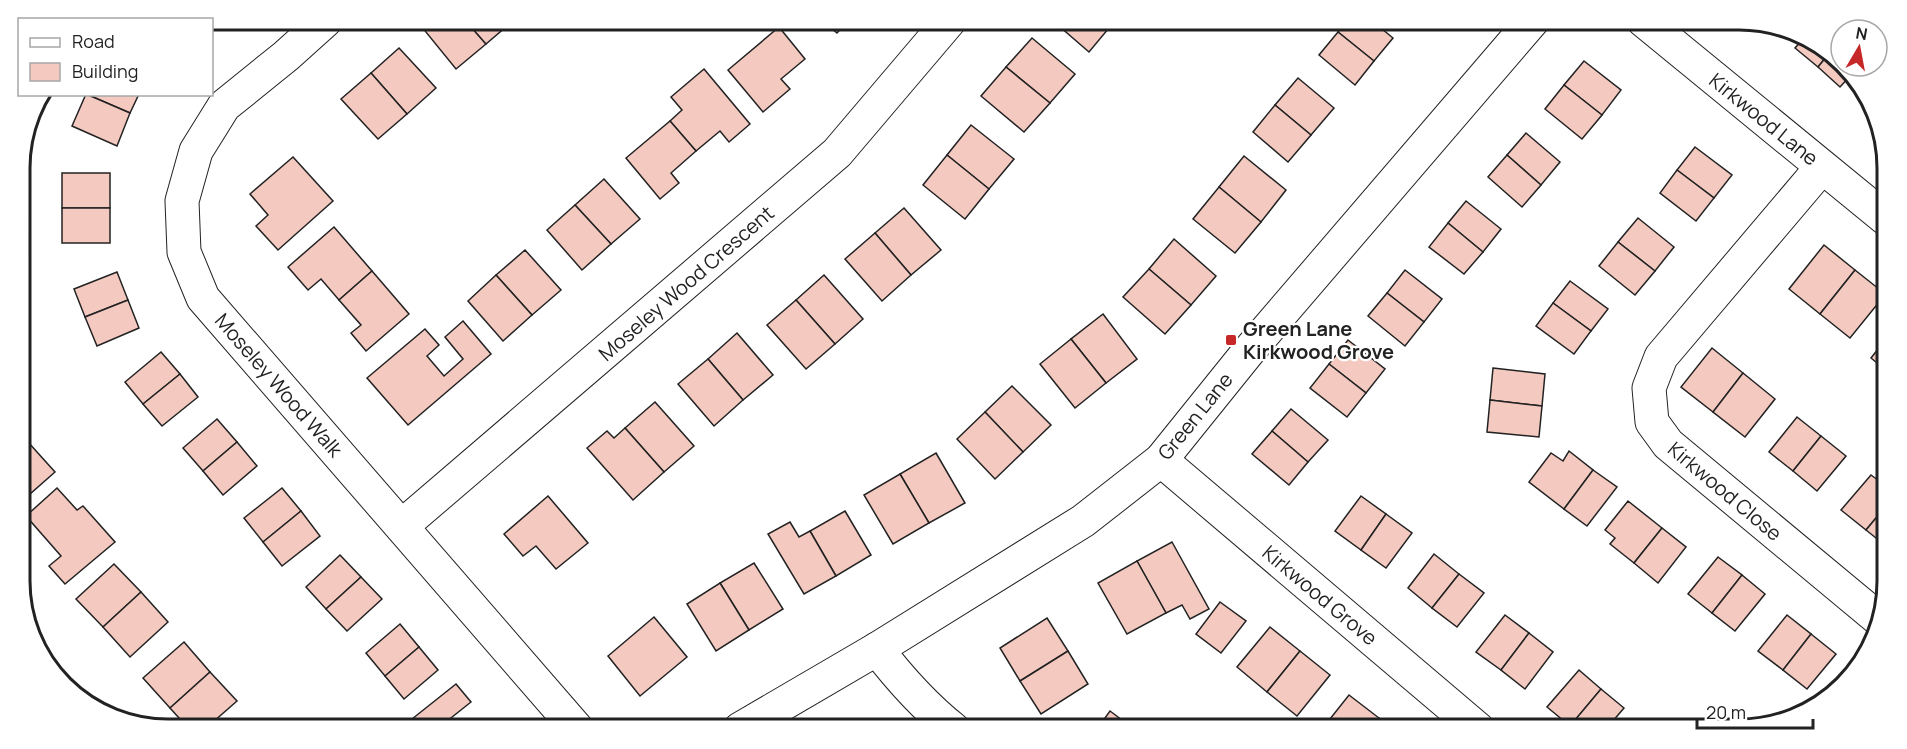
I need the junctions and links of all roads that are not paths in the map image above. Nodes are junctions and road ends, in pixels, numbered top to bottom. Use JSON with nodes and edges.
{"nodes":[{"id":1,"x":315,"y":30,"type":"edge"},
{"id":2,"x":942,"y":30,"type":"edge"},
{"id":3,"x":1524,"y":30,"type":"edge"},
{"id":4,"x":1655,"y":30,"type":"edge"},
{"id":5,"x":1822,"y":166,"type":"junction"},
{"id":6,"x":1877,"y":211,"type":"edge"},
{"id":7,"x":1161,"y":460,"type":"junction"},
{"id":8,"x":402,"y":526,"type":"junction"},
{"id":9,"x":1873,"y":614,"type":"edge"},
{"id":10,"x":877,"y":649,"type":"junction"},
{"id":11,"x":568,"y":719,"type":"edge"},
{"id":12,"x":757,"y":719,"type":"edge"},
{"id":13,"x":940,"y":719,"type":"edge"},
{"id":14,"x":1466,"y":719,"type":"edge"}],
"edges":[{"from":1,"to":8,"type":"street","name":"Moseley Wood Walk"},
{"from":2,"to":8,"type":"street","name":"Moseley Wood Crescent"},
{"from":3,"to":7,"type":"street","name":"Green Lane"},
{"from":4,"to":5,"type":"street","name":"Kirkwood Lane"},
{"from":5,"to":6,"type":"street","name":"Kirkwood Lane"},
{"from":5,"to":9,"type":"street","name":"Kirkwood Close"},
{"from":7,"to":10,"type":"street","name":"Green Lane"},
{"from":7,"to":14,"type":"street","name":"Kirkwood Grove"},
{"from":8,"to":11,"type":"street","name":"Moseley Wood Walk"},
{"from":10,"to":12,"type":"street","name":"Green Lane"},
{"from":10,"to":13,"type":"street"}]}
